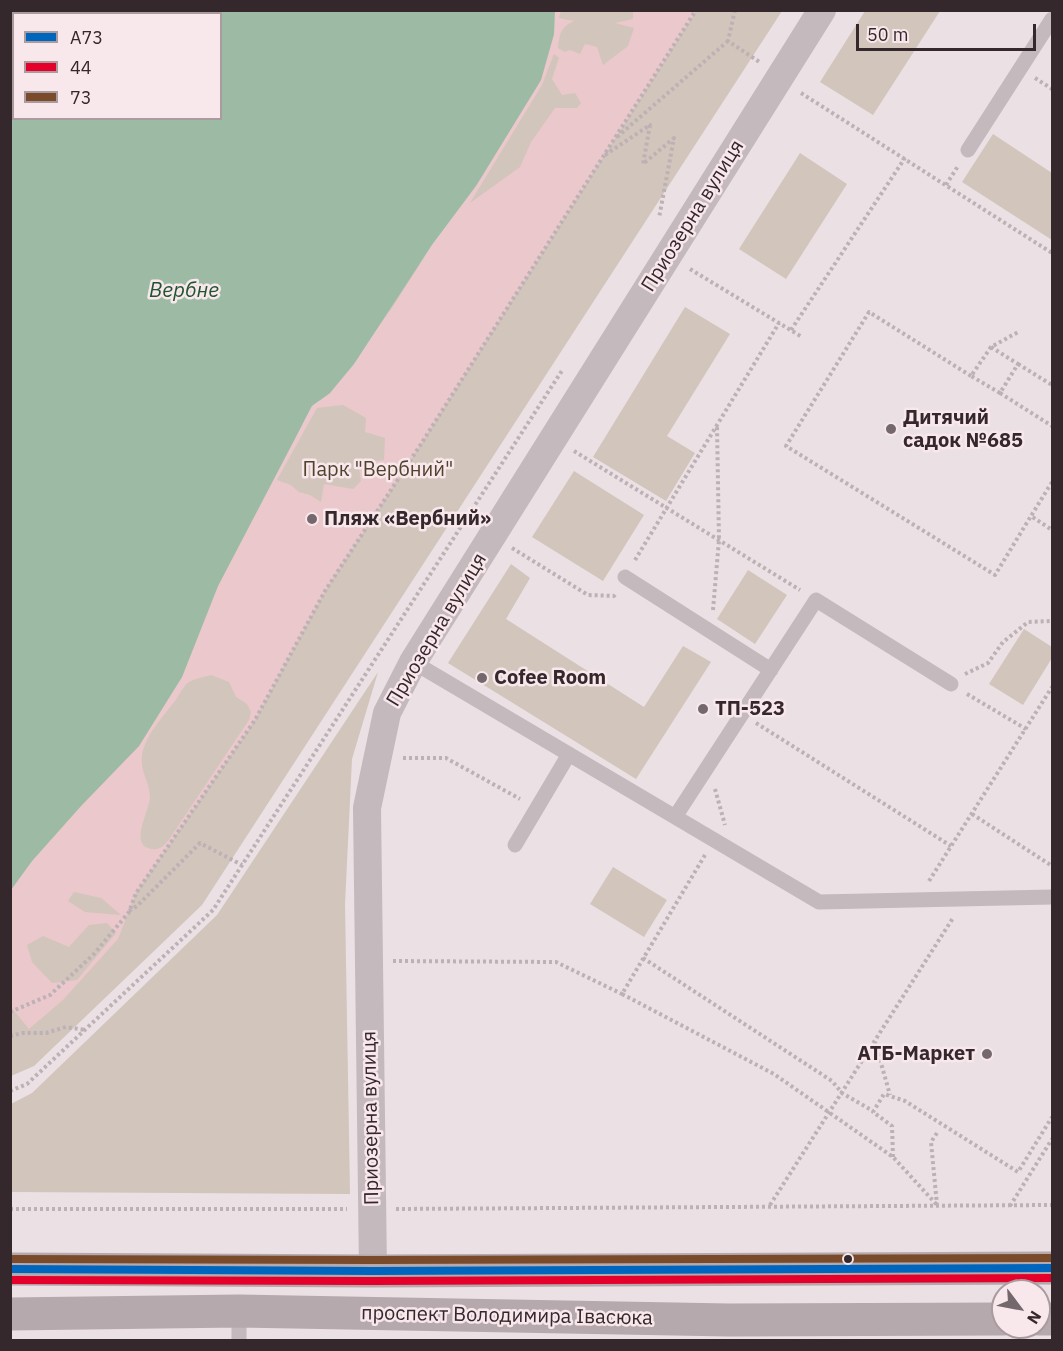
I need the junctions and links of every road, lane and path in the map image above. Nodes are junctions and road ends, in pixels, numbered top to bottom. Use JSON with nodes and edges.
{"nodes":[{"id":1,"x":696,"y":10,"type":"edge"},
{"id":2,"x":735,"y":10,"type":"edge"},
{"id":3,"x":822,"y":10,"type":"edge"},
{"id":4,"x":1053,"y":19,"type":"edge"},
{"id":5,"x":728,"y":41,"type":"junction"},
{"id":6,"x":767,"y":54,"type":"dead end"},
{"id":7,"x":761,"y":63,"type":"junction"},
{"id":8,"x":755,"y":73,"type":"dead end"},
{"id":9,"x":795,"y":89,"type":"dead end"},
{"id":10,"x":613,"y":140,"type":"junction"},
{"id":11,"x":968,"y":150,"type":"dead end"},
{"id":12,"x":602,"y":157,"type":"junction"},
{"id":13,"x":905,"y":158,"type":"junction"},
{"id":14,"x":665,"y":211,"type":"dead end"},
{"id":15,"x":1053,"y":253,"type":"edge"},
{"id":16,"x":683,"y":264,"type":"dead end"},
{"id":17,"x":779,"y":323,"type":"junction"},
{"id":18,"x":790,"y":330,"type":"junction"},
{"id":19,"x":1020,"y":331,"type":"dead end"},
{"id":20,"x":802,"y":337,"type":"dead end"},
{"id":21,"x":991,"y":347,"type":"junction"},
{"id":22,"x":568,"y":362,"type":"dead end"},
{"id":23,"x":1018,"y":364,"type":"junction"},
{"id":24,"x":971,"y":376,"type":"junction"},
{"id":25,"x":1053,"y":385,"type":"edge"},
{"id":26,"x":1000,"y":393,"type":"junction"},
{"id":27,"x":717,"y":425,"type":"junction"},
{"id":28,"x":1053,"y":426,"type":"edge"},
{"id":29,"x":567,"y":447,"type":"dead end"},
{"id":30,"x":1053,"y":482,"type":"edge"},
{"id":31,"x":666,"y":508,"type":"junction"},
{"id":32,"x":1031,"y":516,"type":"junction"},
{"id":33,"x":1053,"y":530,"type":"edge"},
{"id":34,"x":719,"y":540,"type":"junction"},
{"id":35,"x":506,"y":544,"type":"dead end"},
{"id":36,"x":625,"y":577,"type":"junction"},
{"id":37,"x":816,"y":600,"type":"junction"},
{"id":38,"x":1053,"y":621,"type":"edge"},
{"id":39,"x":711,"y":632,"type":"junction"},
{"id":40,"x":413,"y":662,"type":"junction"},
{"id":41,"x":771,"y":670,"type":"junction"},
{"id":42,"x":948,"y":682,"type":"junction"},
{"id":43,"x":1053,"y":687,"type":"edge"},
{"id":44,"x":742,"y":714,"type":"junction"},
{"id":45,"x":1026,"y":729,"type":"junction"},
{"id":46,"x":568,"y":754,"type":"junction"},
{"id":47,"x":399,"y":758,"type":"dead end"},
{"id":48,"x":708,"y":766,"type":"junction"},
{"id":49,"x":536,"y":808,"type":"junction"},
{"id":50,"x":972,"y":814,"type":"junction"},
{"id":51,"x":675,"y":817,"type":"junction"},
{"id":52,"x":714,"y":840,"type":"junction"},
{"id":53,"x":515,"y":845,"type":"dead end"},
{"id":54,"x":951,"y":846,"type":"junction"},
{"id":55,"x":733,"y":851,"type":"junction"},
{"id":56,"x":242,"y":865,"type":"junction"},
{"id":57,"x":1053,"y":866,"type":"edge"},
{"id":58,"x":1053,"y":897,"type":"edge"},
{"id":59,"x":965,"y":899,"type":"junction"},
{"id":60,"x":917,"y":900,"type":"junction"},
{"id":61,"x":129,"y":912,"type":"junction"},
{"id":62,"x":643,"y":958,"type":"junction"},
{"id":63,"x":390,"y":961,"type":"dead end"},
{"id":64,"x":622,"y":994,"type":"junction"},
{"id":65,"x":10,"y":1012,"type":"edge"},
{"id":66,"x":85,"y":1030,"type":"junction"},
{"id":67,"x":10,"y":1036,"type":"edge"},
{"id":68,"x":874,"y":1041,"type":"junction"},
{"id":69,"x":10,"y":1091,"type":"edge"},
{"id":70,"x":842,"y":1093,"type":"junction"},
{"id":71,"x":890,"y":1096,"type":"junction"},
{"id":72,"x":873,"y":1111,"type":"junction"},
{"id":73,"x":829,"y":1113,"type":"junction"},
{"id":74,"x":1053,"y":1117,"type":"edge"},
{"id":75,"x":937,"y":1133,"type":"dead end"},
{"id":76,"x":1053,"y":1139,"type":"edge"},
{"id":77,"x":893,"y":1157,"type":"junction"},
{"id":78,"x":938,"y":1205,"type":"junction"},
{"id":79,"x":1053,"y":1205,"type":"edge"},
{"id":80,"x":770,"y":1206,"type":"junction"},
{"id":81,"x":1010,"y":1206,"type":"junction"},
{"id":82,"x":10,"y":1209,"type":"edge"},
{"id":83,"x":372,"y":1209,"type":"junction"},
{"id":84,"x":1053,"y":1268,"type":"edge"},
{"id":85,"x":10,"y":1269,"type":"edge"},
{"id":86,"x":728,"y":1269,"type":"junction"},
{"id":87,"x":373,"y":1271,"type":"junction"},
{"id":88,"x":10,"y":1314,"type":"edge"},
{"id":89,"x":991,"y":1319,"type":"edge"},
{"id":90,"x":730,"y":1325,"type":"junction"},
{"id":91,"x":239,"y":1326,"type":"edge"}],
"edges":[{"from":1,"to":10,"type":"path"},
{"from":2,"to":5,"type":"path"},
{"from":3,"to":40,"type":"street","name":"Приозерна вулиця"},
{"from":4,"to":11,"type":"lane"},
{"from":5,"to":7,"type":"path"},
{"from":5,"to":10,"type":"path"},
{"from":6,"to":7,"type":"path"},
{"from":7,"to":8,"type":"path"},
{"from":9,"to":13,"type":"path"},
{"from":10,"to":12,"type":"path"},
{"from":12,"to":14,"type":"path"},
{"from":12,"to":61,"type":"path"},
{"from":13,"to":15,"type":"path"},
{"from":13,"to":18,"type":"path"},
{"from":16,"to":17,"type":"path"},
{"from":17,"to":18,"type":"path"},
{"from":17,"to":27,"type":"path"},
{"from":18,"to":20,"type":"path"},
{"from":19,"to":21,"type":"path"},
{"from":21,"to":23,"type":"path"},
{"from":21,"to":24,"type":"path"},
{"from":22,"to":56,"type":"path"},
{"from":23,"to":25,"type":"path"},
{"from":23,"to":26,"type":"path"},
{"from":24,"to":26,"type":"path"},
{"from":24,"to":32,"type":"path"},
{"from":26,"to":28,"type":"path"},
{"from":27,"to":31,"type":"path"},
{"from":27,"to":34,"type":"path"},
{"from":29,"to":31,"type":"path"},
{"from":30,"to":32,"type":"path"},
{"from":31,"to":34,"type":"path"},
{"from":31,"to":36,"type":"path"},
{"from":32,"to":33,"type":"path"},
{"from":34,"to":37,"type":"path"},
{"from":34,"to":39,"type":"path"},
{"from":35,"to":36,"type":"path"},
{"from":36,"to":39,"type":"lane"},
{"from":37,"to":41,"type":"lane"},
{"from":37,"to":42,"type":"lane"},
{"from":38,"to":42,"type":"path"},
{"from":39,"to":41,"type":"lane"},
{"from":40,"to":46,"type":"lane"},
{"from":40,"to":83,"type":"street","name":"Приозерна вулиця"},
{"from":41,"to":44,"type":"lane"},
{"from":42,"to":45,"type":"path"},
{"from":43,"to":45,"type":"path"},
{"from":44,"to":48,"type":"lane"},
{"from":44,"to":54,"type":"path"},
{"from":45,"to":50,"type":"path"},
{"from":46,"to":49,"type":"lane"},
{"from":46,"to":51,"type":"lane"},
{"from":47,"to":49,"type":"path"},
{"from":48,"to":51,"type":"lane"},
{"from":48,"to":55,"type":"path"},
{"from":49,"to":53,"type":"lane"},
{"from":50,"to":54,"type":"path"},
{"from":50,"to":57,"type":"path"},
{"from":51,"to":52,"type":"lane"},
{"from":52,"to":55,"type":"lane"},
{"from":52,"to":62,"type":"path"},
{"from":54,"to":60,"type":"path"},
{"from":55,"to":60,"type":"lane"},
{"from":56,"to":61,"type":"path"},
{"from":56,"to":66,"type":"path"},
{"from":58,"to":59,"type":"lane"},
{"from":59,"to":60,"type":"lane"},
{"from":59,"to":68,"type":"path"},
{"from":61,"to":65,"type":"path"},
{"from":62,"to":64,"type":"path"},
{"from":62,"to":70,"type":"path"},
{"from":63,"to":64,"type":"path"},
{"from":64,"to":73,"type":"path"},
{"from":66,"to":67,"type":"path"},
{"from":66,"to":69,"type":"path"},
{"from":68,"to":70,"type":"path"},
{"from":68,"to":71,"type":"path"},
{"from":70,"to":72,"type":"path"},
{"from":70,"to":73,"type":"path"},
{"from":71,"to":72,"type":"path"},
{"from":71,"to":74,"type":"path"},
{"from":72,"to":77,"type":"path"},
{"from":73,"to":77,"type":"path"},
{"from":73,"to":80,"type":"path"},
{"from":75,"to":78,"type":"path"},
{"from":76,"to":81,"type":"path"},
{"from":77,"to":78,"type":"path"},
{"from":78,"to":80,"type":"path"},
{"from":78,"to":81,"type":"path"},
{"from":79,"to":81,"type":"path"},
{"from":80,"to":83,"type":"path"},
{"from":82,"to":83,"type":"path"},
{"from":83,"to":87,"type":"street","name":"Приозерна вулиця"},
{"from":84,"to":86,"type":"main road"},
{"from":85,"to":87,"type":"main road"},
{"from":86,"to":87,"type":"main road"},
{"from":86,"to":90,"type":"main road"},
{"from":88,"to":91,"type":"main road","name":"проспект Володимира Івасюка"},
{"from":89,"to":90,"type":"main road","name":"проспект Володимира Івасюка"},
{"from":90,"to":91,"type":"main road","name":"проспект Володимира Івасюка"}]}
